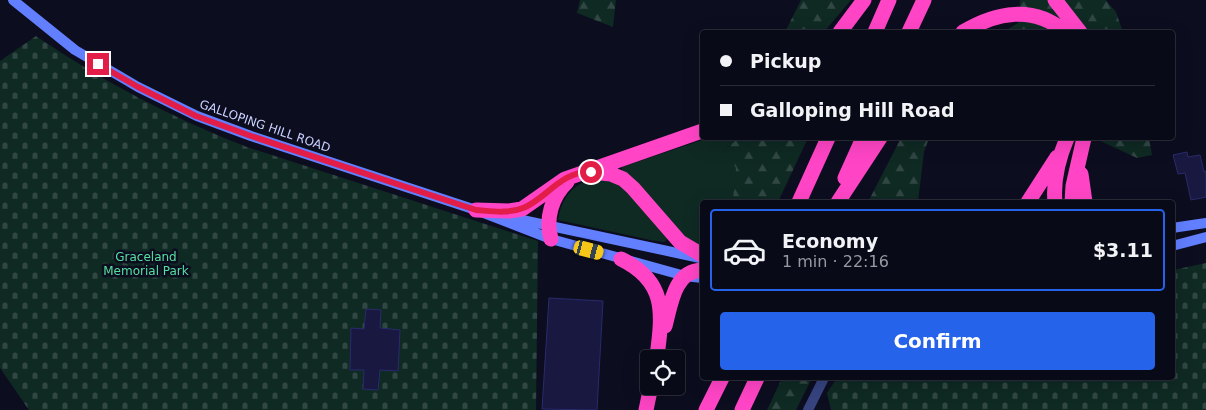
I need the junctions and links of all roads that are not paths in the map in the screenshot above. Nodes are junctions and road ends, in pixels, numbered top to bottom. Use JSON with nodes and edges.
{"nodes":[{"id":1,"x":13,"y":0,"type":"edge"},
{"id":2,"x":864,"y":0,"type":"edge"},
{"id":3,"x":889,"y":0,"type":"edge"},
{"id":4,"x":924,"y":0,"type":"edge"},
{"id":5,"x":1054,"y":0,"type":"edge"},
{"id":6,"x":842,"y":30,"type":"edge"},
{"id":7,"x":876,"y":30,"type":"edge"},
{"id":8,"x":910,"y":30,"type":"edge"},
{"id":9,"x":967,"y":30,"type":"edge"},
{"id":10,"x":1062,"y":30,"type":"edge"},
{"id":11,"x":1078,"y":30,"type":"edge"},
{"id":12,"x":700,"y":133,"type":"edge"},
{"id":13,"x":827,"y":140,"type":"edge"},
{"id":14,"x":862,"y":140,"type":"edge"},
{"id":15,"x":879,"y":140,"type":"edge"},
{"id":16,"x":1084,"y":140,"type":"edge"},
{"id":17,"x":1064,"y":144,"type":"edge"},
{"id":18,"x":579,"y":174,"type":"junction"},
{"id":19,"x":801,"y":200,"type":"edge"},
{"id":20,"x":837,"y":200,"type":"edge"},
{"id":21,"x":837,"y":200,"type":"edge"},
{"id":22,"x":1029,"y":200,"type":"edge"},
{"id":23,"x":1055,"y":200,"type":"edge"},
{"id":24,"x":1072,"y":200,"type":"edge"},
{"id":25,"x":1085,"y":200,"type":"edge"},
{"id":26,"x":476,"y":210,"type":"junction"},
{"id":27,"x":1206,"y":223,"type":"edge"},
{"id":28,"x":1175,"y":228,"type":"edge"},
{"id":29,"x":550,"y":232,"type":"junction"},
{"id":30,"x":1206,"y":237,"type":"edge"},
{"id":31,"x":1175,"y":245,"type":"edge"},
{"id":32,"x":700,"y":256,"type":"edge"},
{"id":33,"x":700,"y":257,"type":"edge"},
{"id":34,"x":621,"y":259,"type":"junction"},
{"id":35,"x":700,"y":270,"type":"edge"},
{"id":36,"x":685,"y":276,"type":"junction"},
{"id":37,"x":700,"y":278,"type":"edge"},
{"id":38,"x":658,"y":350,"type":"edge"},
{"id":39,"x":659,"y":350,"type":"edge"},
{"id":40,"x":721,"y":380,"type":"edge"},
{"id":41,"x":756,"y":380,"type":"edge"},
{"id":42,"x":823,"y":380,"type":"edge"},
{"id":43,"x":649,"y":395,"type":"edge"},
{"id":44,"x":646,"y":410,"type":"edge"},
{"id":45,"x":706,"y":410,"type":"edge"},
{"id":46,"x":742,"y":410,"type":"edge"},
{"id":47,"x":808,"y":410,"type":"edge"}],
"edges":[{"from":1,"to":26,"type":"main road","name":"GALLOPING HILL ROAD"},
{"from":2,"to":6,"type":"highway"},
{"from":3,"to":7,"type":"highway"},
{"from":4,"to":8,"type":"highway"},
{"from":5,"to":11,"type":"highway"},
{"from":9,"to":10,"type":"highway"},
{"from":12,"to":18,"type":"highway"},
{"from":13,"to":19,"type":"highway"},
{"from":14,"to":20,"type":"highway"},
{"from":15,"to":21,"type":"highway"},
{"from":16,"to":24,"type":"highway"},
{"from":16,"to":25,"type":"highway"},
{"from":17,"to":22,"type":"highway"},
{"from":17,"to":23,"type":"highway"},
{"from":18,"to":26,"type":"highway"},
{"from":18,"to":29,"type":"highway"},
{"from":18,"to":32,"type":"highway"},
{"from":26,"to":29,"type":"main road","name":"GALLOPING HILL ROAD"},
{"from":27,"to":28,"type":"main road"},
{"from":29,"to":33,"type":"main road","name":"GALLOPING HILL ROAD"},
{"from":29,"to":34,"type":"main road","name":"GALLOPING HILL ROAD"},
{"from":30,"to":31,"type":"main road"},
{"from":34,"to":36,"type":"main road","name":"GALLOPING HILL ROAD"},
{"from":34,"to":38,"type":"highway"},
{"from":35,"to":36,"type":"highway"},
{"from":36,"to":37,"type":"main road","name":"GALLOPING HILL ROAD"},
{"from":36,"to":39,"type":"highway"},
{"from":40,"to":45,"type":"highway"},
{"from":41,"to":46,"type":"highway"},
{"from":42,"to":47,"type":"street"},
{"from":43,"to":44,"type":"highway"}]}
